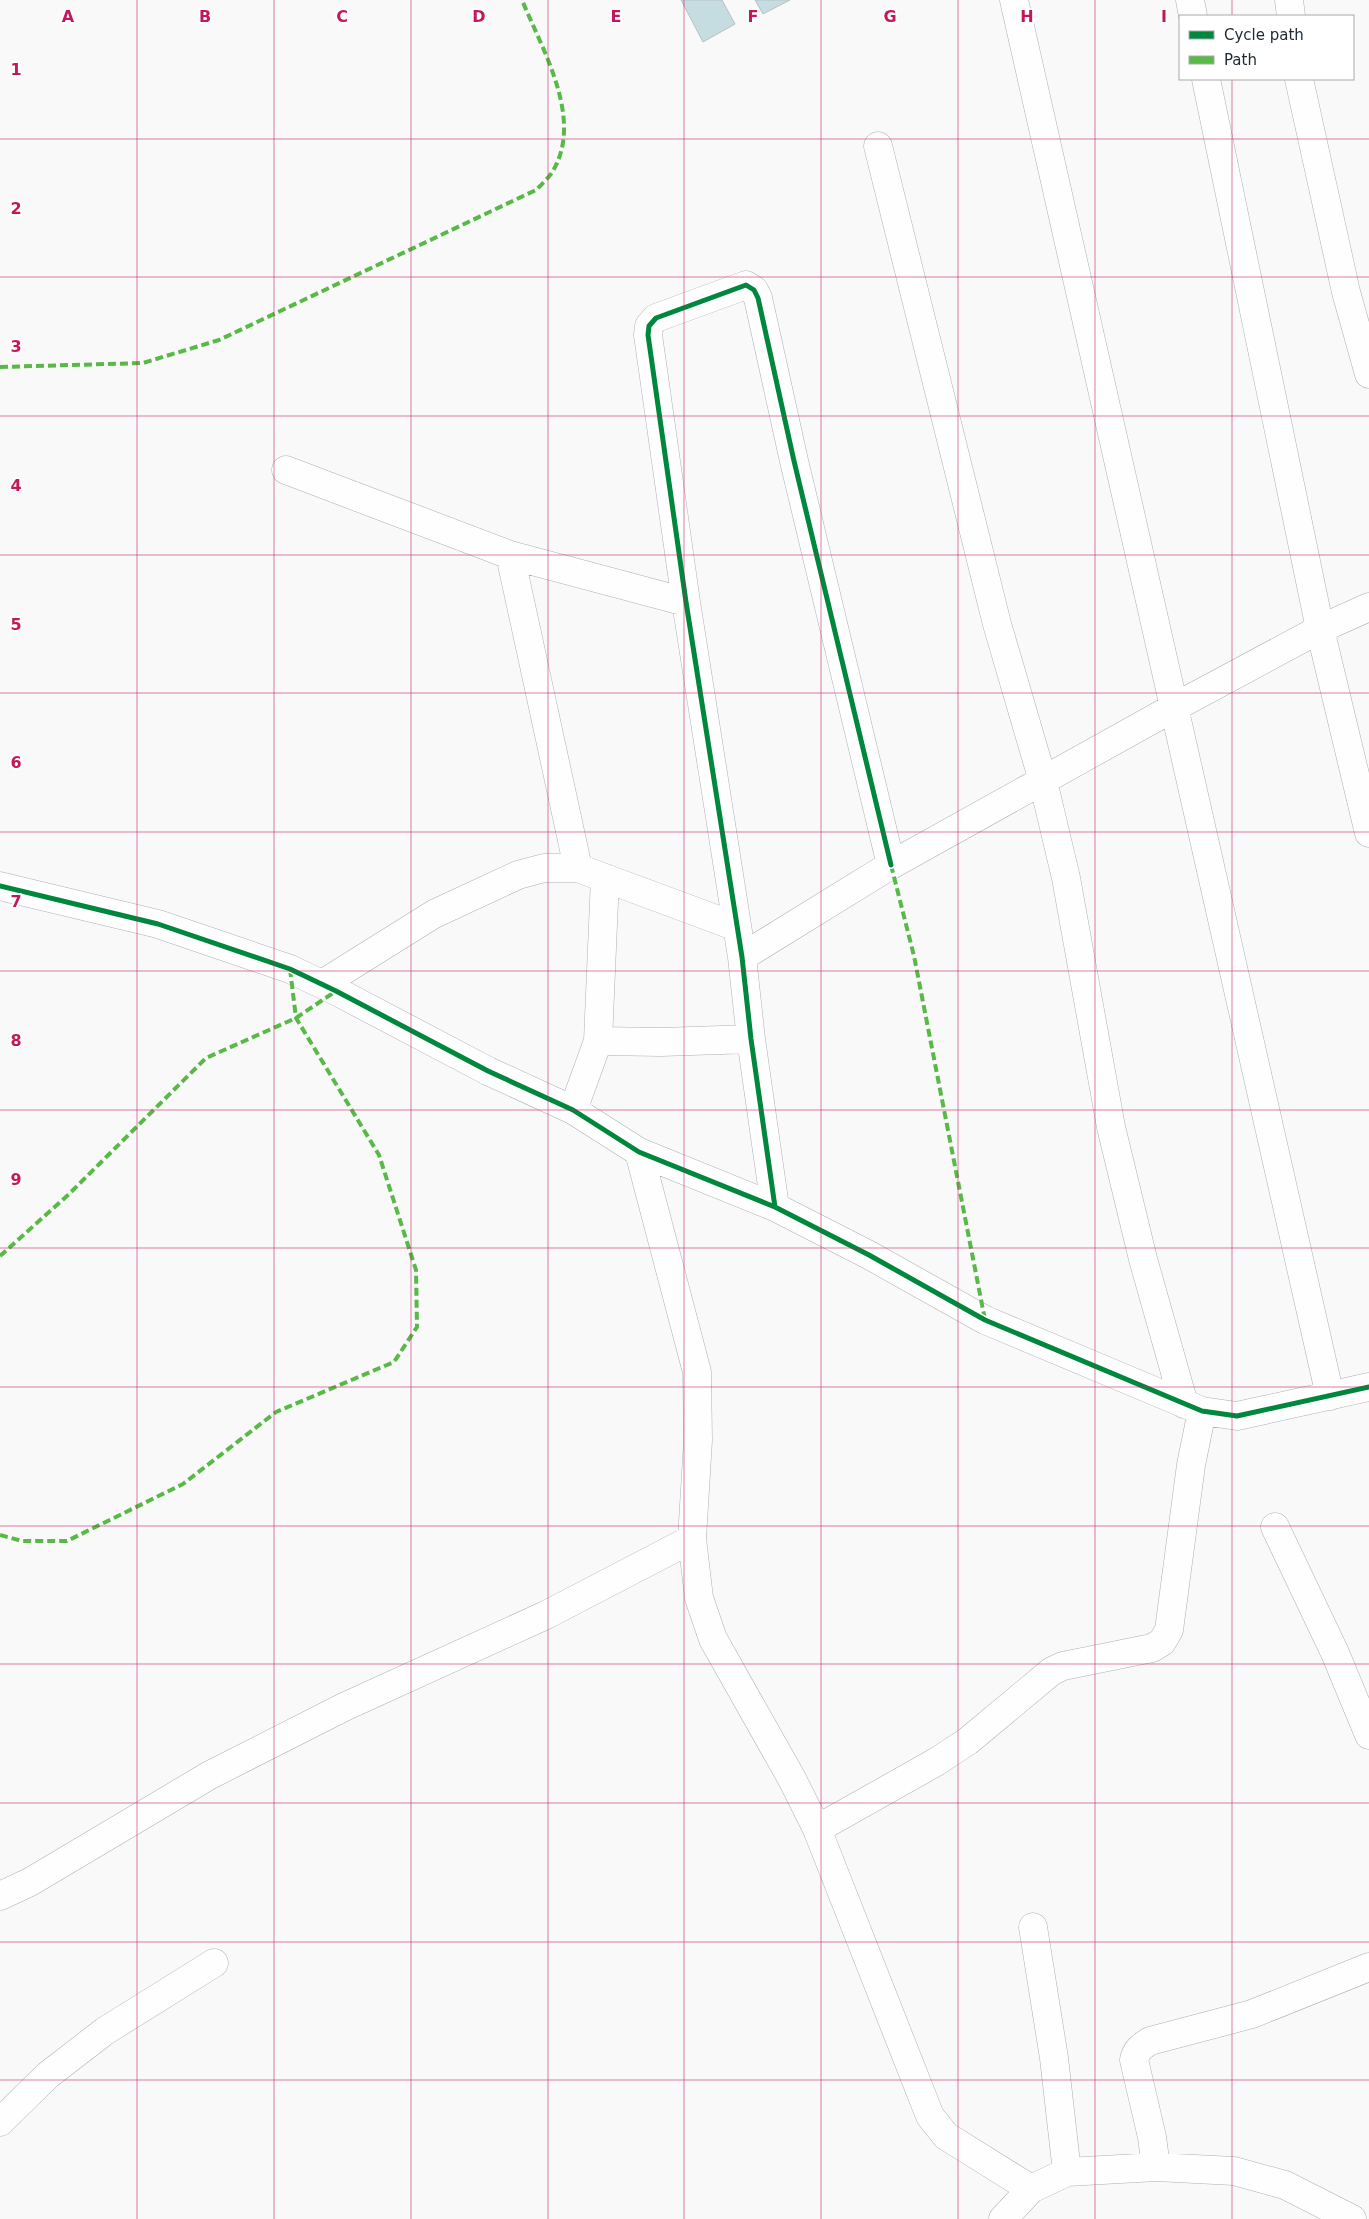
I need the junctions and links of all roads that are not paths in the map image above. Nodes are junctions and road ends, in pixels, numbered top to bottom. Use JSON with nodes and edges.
{"nodes":[{"id":1,"x":1014,"y":0,"type":"edge"},
{"id":2,"x":1190,"y":0,"type":"edge"},
{"id":3,"x":1289,"y":0,"type":"edge"},
{"id":4,"x":1193,"y":15,"type":"edge"},
{"id":5,"x":1291,"y":15,"type":"edge"},
{"id":6,"x":1206,"y":80,"type":"edge"},
{"id":7,"x":1299,"y":80,"type":"edge"},
{"id":8,"x":878,"y":146,"type":"dead end"},
{"id":9,"x":1369,"y":374,"type":"edge"},
{"id":10,"x":286,"y":470,"type":"dead end"},
{"id":11,"x":510,"y":555,"type":"junction"},
{"id":12,"x":686,"y":602,"type":"junction"},
{"id":13,"x":1369,"y":607,"type":"edge"},
{"id":14,"x":1320,"y":629,"type":"junction"},
{"id":15,"x":1173,"y":708,"type":"junction"},
{"id":16,"x":1043,"y":781,"type":"junction"},
{"id":17,"x":1369,"y":833,"type":"edge"},
{"id":18,"x":891,"y":865,"type":"junction"},
{"id":19,"x":578,"y":868,"type":"junction"},
{"id":20,"x":605,"y":878,"type":"junction"},
{"id":21,"x":0,"y":886,"type":"edge"},
{"id":22,"x":738,"y":926,"type":"junction"},
{"id":23,"x":742,"y":957,"type":"junction"},
{"id":24,"x":322,"y":984,"type":"junction"},
{"id":25,"x":751,"y":1039,"type":"junction"},
{"id":26,"x":598,"y":1041,"type":"junction"},
{"id":27,"x":573,"y":1110,"type":"junction"},
{"id":28,"x":639,"y":1152,"type":"junction"},
{"id":29,"x":775,"y":1207,"type":"junction"},
{"id":30,"x":1369,"y":1387,"type":"edge"},
{"id":31,"x":1330,"y":1396,"type":"junction"},
{"id":32,"x":1193,"y":1408,"type":"junction"},
{"id":33,"x":1275,"y":1527,"type":"dead end"},
{"id":34,"x":692,"y":1539,"type":"junction"},
{"id":35,"x":1369,"y":1735,"type":"edge"},
{"id":36,"x":817,"y":1829,"type":"junction"},
{"id":37,"x":0,"y":1896,"type":"edge"},
{"id":38,"x":1033,"y":1927,"type":"dead end"},
{"id":39,"x":214,"y":1964,"type":"dead end"},
{"id":40,"x":1369,"y":1968,"type":"edge"},
{"id":41,"x":0,"y":2122,"type":"edge"},
{"id":42,"x":1156,"y":2167,"type":"junction"},
{"id":43,"x":1067,"y":2172,"type":"junction"},
{"id":44,"x":1031,"y":2189,"type":"junction"},
{"id":45,"x":1002,"y":2219,"type":"edge"},
{"id":46,"x":1352,"y":2219,"type":"edge"}],
"edges":[{"from":1,"to":15,"type":"street"},
{"from":2,"to":4,"type":"street"},
{"from":3,"to":5,"type":"street"},
{"from":6,"to":14,"type":"street"},
{"from":7,"to":9,"type":"street"},
{"from":8,"to":16,"type":"street"},
{"from":10,"to":11,"type":"street"},
{"from":11,"to":12,"type":"street"},
{"from":11,"to":19,"type":"street"},
{"from":12,"to":18,"type":"street"},
{"from":12,"to":22,"type":"street"},
{"from":13,"to":14,"type":"street"},
{"from":14,"to":15,"type":"street"},
{"from":14,"to":17,"type":"street"},
{"from":15,"to":16,"type":"street"},
{"from":15,"to":31,"type":"street"},
{"from":16,"to":18,"type":"street"},
{"from":16,"to":32,"type":"street"},
{"from":18,"to":23,"type":"street"},
{"from":19,"to":20,"type":"street"},
{"from":19,"to":24,"type":"street"},
{"from":20,"to":22,"type":"street"},
{"from":20,"to":26,"type":"street"},
{"from":21,"to":24,"type":"street"},
{"from":22,"to":23,"type":"street"},
{"from":23,"to":25,"type":"street"},
{"from":24,"to":27,"type":"street"},
{"from":25,"to":26,"type":"street"},
{"from":25,"to":29,"type":"street"},
{"from":26,"to":27,"type":"street"},
{"from":27,"to":28,"type":"street"},
{"from":28,"to":29,"type":"street"},
{"from":28,"to":34,"type":"street"},
{"from":29,"to":32,"type":"street"},
{"from":30,"to":31,"type":"street"},
{"from":31,"to":32,"type":"street"},
{"from":32,"to":36,"type":"street"},
{"from":33,"to":35,"type":"street"},
{"from":34,"to":36,"type":"street"},
{"from":34,"to":37,"type":"street"},
{"from":36,"to":44,"type":"street"},
{"from":38,"to":43,"type":"street"},
{"from":39,"to":41,"type":"street"},
{"from":40,"to":42,"type":"street"},
{"from":42,"to":43,"type":"street"},
{"from":42,"to":46,"type":"street"},
{"from":43,"to":44,"type":"street"},
{"from":44,"to":45,"type":"street"}]}
